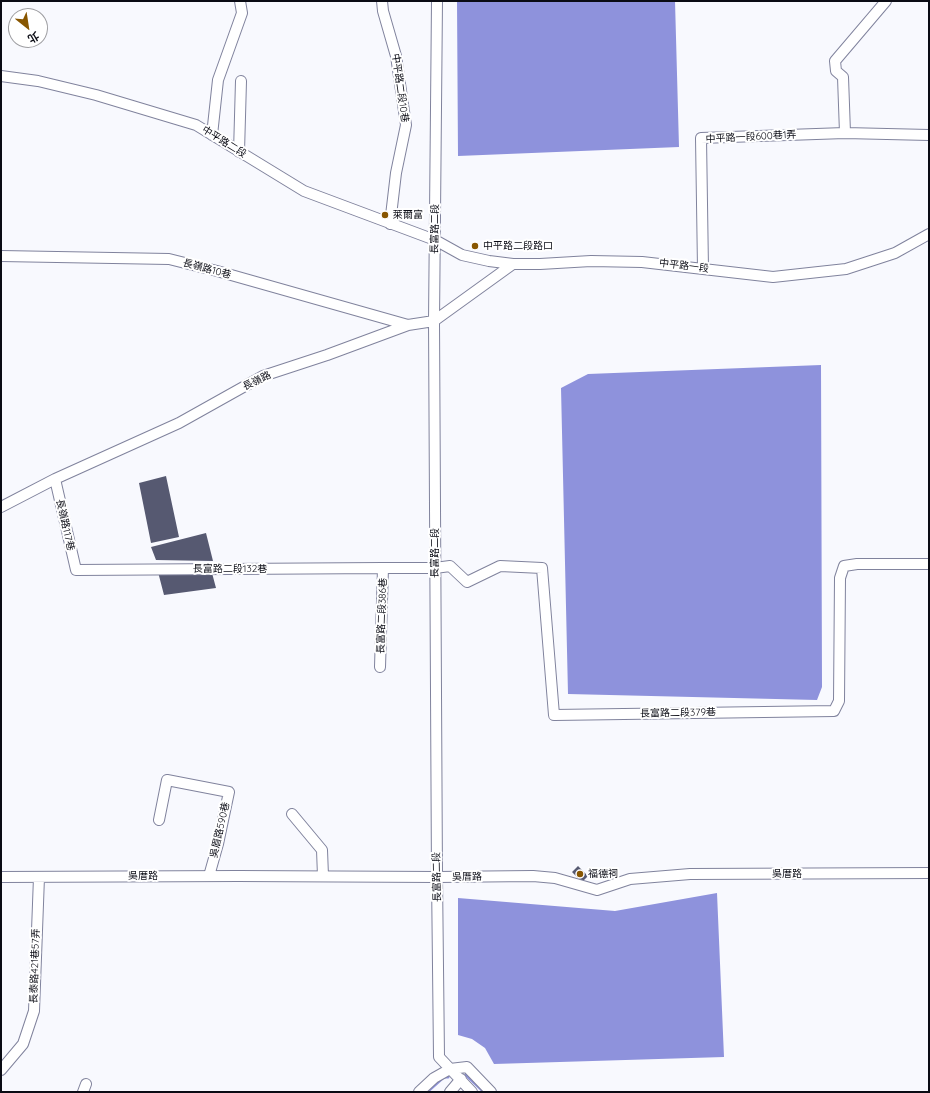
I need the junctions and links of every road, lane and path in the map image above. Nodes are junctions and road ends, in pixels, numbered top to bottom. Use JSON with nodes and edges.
{"nodes":[{"id":1,"x":240,"y":1,"type":"edge"},
{"id":2,"x":382,"y":1,"type":"edge"},
{"id":3,"x":437,"y":1,"type":"edge"},
{"id":4,"x":886,"y":1,"type":"edge"},
{"id":5,"x":1,"y":76,"type":"edge"},
{"id":6,"x":241,"y":81,"type":"dead end"},
{"id":7,"x":845,"y":133,"type":"junction"},
{"id":8,"x":212,"y":135,"type":"junction"},
{"id":9,"x":929,"y":135,"type":"edge"},
{"id":10,"x":239,"y":152,"type":"junction"},
{"id":11,"x":390,"y":224,"type":"junction"},
{"id":12,"x":929,"y":234,"type":"edge"},
{"id":13,"x":435,"y":240,"type":"junction"},
{"id":14,"x":1,"y":256,"type":"edge"},
{"id":15,"x":513,"y":264,"type":"junction"},
{"id":16,"x":703,"y":269,"type":"junction"},
{"id":17,"x":434,"y":320,"type":"junction"},
{"id":18,"x":408,"y":325,"type":"junction"},
{"id":19,"x":55,"y":479,"type":"junction"},
{"id":20,"x":1,"y":507,"type":"edge"},
{"id":21,"x":929,"y":564,"type":"edge"},
{"id":22,"x":383,"y":568,"type":"junction"},
{"id":23,"x":435,"y":568,"type":"junction"},
{"id":24,"x":76,"y":570,"type":"joint"},
{"id":25,"x":380,"y":667,"type":"dead end"},
{"id":26,"x":292,"y":814,"type":"dead end"},
{"id":27,"x":159,"y":820,"type":"dead end"},
{"id":28,"x":929,"y":873,"type":"edge"},
{"id":29,"x":209,"y":876,"type":"junction"},
{"id":30,"x":322,"y":876,"type":"junction"},
{"id":31,"x":1,"y":877,"type":"edge"},
{"id":32,"x":39,"y":877,"type":"junction"},
{"id":33,"x":437,"y":877,"type":"junction"},
{"id":34,"x":450,"y":1069,"type":"junction"},
{"id":35,"x":1,"y":1070,"type":"edge"},
{"id":36,"x":461,"y":1079,"type":"junction"},
{"id":37,"x":419,"y":1092,"type":"edge"},
{"id":38,"x":450,"y":1092,"type":"edge"},
{"id":39,"x":472,"y":1092,"type":"edge"},
{"id":40,"x":491,"y":1092,"type":"edge"}],
"edges":[{"from":1,"to":8,"type":"street"},
{"from":2,"to":11,"type":"street","name":"中平路二段10巷"},
{"from":3,"to":13,"type":"street","name":"長富路二段"},
{"from":4,"to":7,"type":"street"},
{"from":5,"to":8,"type":"street","name":"中平路二段"},
{"from":6,"to":10,"type":"street"},
{"from":7,"to":9,"type":"street","name":"中平路一段600巷1弄"},
{"from":7,"to":16,"type":"street","name":"中平路一段600巷1弄"},
{"from":8,"to":10,"type":"street","name":"中平路二段"},
{"from":10,"to":11,"type":"street","name":"中平路二段"},
{"from":11,"to":13,"type":"street","name":"中平路二段"},
{"from":12,"to":16,"type":"street","name":"中平路一段"},
{"from":13,"to":15,"type":"street","name":"中平路一段"},
{"from":13,"to":17,"type":"street","name":"長富路二段"},
{"from":14,"to":18,"type":"street","name":"長嶺路10巷"},
{"from":15,"to":16,"type":"street","name":"中平路一段"},
{"from":15,"to":17,"type":"street","name":"長嶺路"},
{"from":17,"to":18,"type":"street","name":"長嶺路"},
{"from":17,"to":23,"type":"street","name":"長富路二段"},
{"from":18,"to":19,"type":"street","name":"長嶺路"},
{"from":19,"to":20,"type":"street","name":"長嶺路"},
{"from":19,"to":24,"type":"street","name":"長嶺路117巷"},
{"from":21,"to":23,"type":"street","name":"長富路二段379巷"},
{"from":22,"to":23,"type":"street","name":"長富路二段386巷"},
{"from":22,"to":24,"type":"street","name":"長富路二段132巷"},
{"from":22,"to":25,"type":"street","name":"長富路二段386巷"},
{"from":23,"to":33,"type":"street","name":"長富路二段"},
{"from":26,"to":30,"type":"street"},
{"from":27,"to":29,"type":"street","name":"吳眉路590巷"},
{"from":28,"to":33,"type":"street","name":"吳厝路"},
{"from":29,"to":30,"type":"street","name":"吳厝路"},
{"from":29,"to":32,"type":"street","name":"吳厝路"},
{"from":30,"to":33,"type":"street","name":"吳厝路"},
{"from":31,"to":32,"type":"street","name":"吳厝路"},
{"from":32,"to":35,"type":"street","name":"長泰路421巷57弄"},
{"from":33,"to":34,"type":"street","name":"長富路二段"},
{"from":34,"to":36,"type":"street","name":"長富路二段"},
{"from":34,"to":37,"type":"street"},
{"from":34,"to":40,"type":"street"},
{"from":36,"to":38,"type":"street"},
{"from":36,"to":39,"type":"street","name":"長富路二段"}]}
